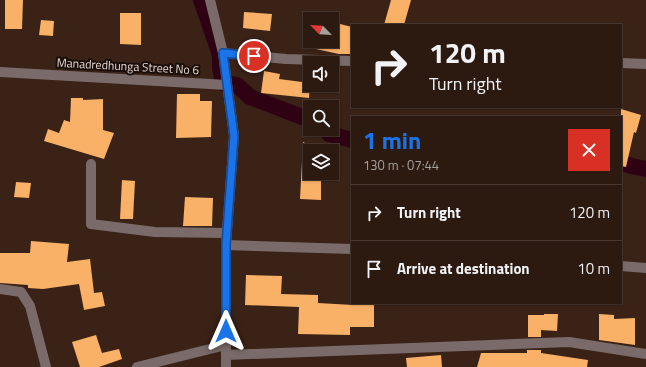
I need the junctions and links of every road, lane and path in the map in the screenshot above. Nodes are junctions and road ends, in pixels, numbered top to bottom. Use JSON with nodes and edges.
{"nodes":[{"id":1,"x":210,"y":0,"type":"edge"},
{"id":2,"x":223,"y":53,"type":"junction"},
{"id":3,"x":351,"y":61,"type":"edge"},
{"id":4,"x":622,"y":63,"type":"edge"},
{"id":5,"x":646,"y":64,"type":"edge"},
{"id":6,"x":0,"y":72,"type":"edge"},
{"id":7,"x":227,"y":85,"type":"junction"},
{"id":8,"x":91,"y":164,"type":"dead end"},
{"id":9,"x":227,"y":233,"type":"junction"},
{"id":10,"x":226,"y":245,"type":"junction"},
{"id":11,"x":351,"y":248,"type":"edge"},
{"id":12,"x":622,"y":266,"type":"edge"},
{"id":13,"x":646,"y":268,"type":"edge"},
{"id":14,"x":0,"y":289,"type":"edge"},
{"id":15,"x":226,"y":350,"type":"junction"},
{"id":16,"x":646,"y":354,"type":"edge"},
{"id":17,"x":46,"y":367,"type":"edge"},
{"id":18,"x":137,"y":367,"type":"edge"},
{"id":19,"x":226,"y":367,"type":"edge"}],
"edges":[{"from":1,"to":2,"type":"street"},
{"from":2,"to":3,"type":"street"},
{"from":2,"to":7,"type":"street"},
{"from":4,"to":5,"type":"street"},
{"from":6,"to":7,"type":"street","name":"Manadredhunga Street No 6"},
{"from":7,"to":9,"type":"street"},
{"from":8,"to":9,"type":"street"},
{"from":9,"to":10,"type":"street"},
{"from":10,"to":11,"type":"street"},
{"from":10,"to":15,"type":"street"},
{"from":12,"to":13,"type":"street"},
{"from":14,"to":17,"type":"street"},
{"from":15,"to":16,"type":"street"},
{"from":15,"to":18,"type":"street"},
{"from":15,"to":19,"type":"street"}]}
